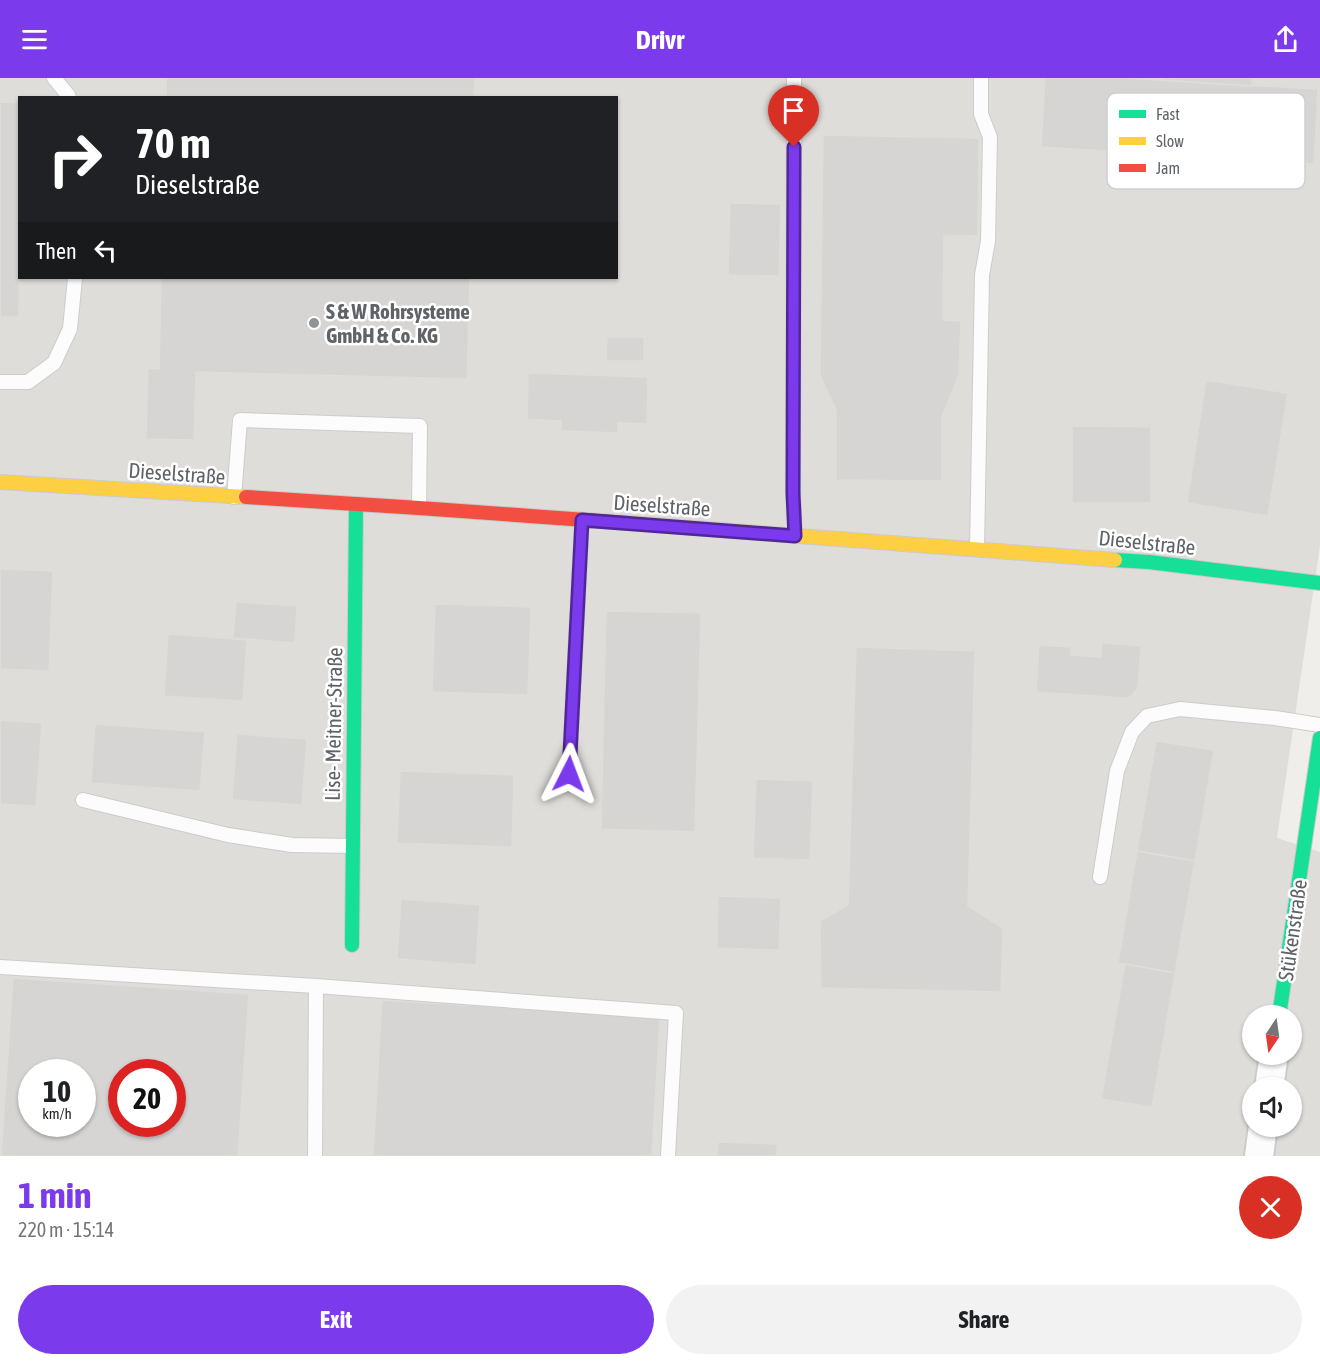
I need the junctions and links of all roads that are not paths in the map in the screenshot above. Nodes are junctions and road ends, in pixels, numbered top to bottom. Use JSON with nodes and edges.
{"nodes":[{"id":1,"x":54,"y":78,"type":"edge"},
{"id":2,"x":794,"y":78,"type":"edge"},
{"id":3,"x":981,"y":78,"type":"edge"},
{"id":4,"x":68,"y":96,"type":"edge"},
{"id":5,"x":75,"y":279,"type":"edge"},
{"id":6,"x":0,"y":382,"type":"edge"},
{"id":7,"x":0,"y":482,"type":"edge"},
{"id":8,"x":234,"y":497,"type":"junction"},
{"id":9,"x":356,"y":504,"type":"junction"},
{"id":10,"x":419,"y":508,"type":"junction"},
{"id":11,"x":582,"y":520,"type":"junction"},
{"id":12,"x":795,"y":536,"type":"junction"},
{"id":13,"x":977,"y":549,"type":"junction"},
{"id":14,"x":1320,"y":583,"type":"edge"},
{"id":15,"x":1320,"y":725,"type":"edge"},
{"id":16,"x":1320,"y":738,"type":"edge"},
{"id":17,"x":569,"y":774,"type":"dead end"},
{"id":18,"x":83,"y":800,"type":"dead end"},
{"id":19,"x":352,"y":846,"type":"junction"},
{"id":20,"x":1100,"y":877,"type":"dead end"},
{"id":21,"x":352,"y":945,"type":"dead end"},
{"id":22,"x":0,"y":967,"type":"edge"},
{"id":23,"x":316,"y":986,"type":"junction"},
{"id":24,"x":1281,"y":1005,"type":"edge"},
{"id":25,"x":1262,"y":1137,"type":"edge"},
{"id":26,"x":315,"y":1156,"type":"edge"},
{"id":27,"x":668,"y":1156,"type":"edge"},
{"id":28,"x":1259,"y":1156,"type":"edge"}],
"edges":[{"from":1,"to":4,"type":"lane"},
{"from":2,"to":12,"type":"lane"},
{"from":3,"to":13,"type":"lane"},
{"from":5,"to":6,"type":"lane"},
{"from":7,"to":8,"type":"street","name":"Dieselstraße"},
{"from":8,"to":9,"type":"street","name":"Dieselstraße"},
{"from":8,"to":10,"type":"lane"},
{"from":9,"to":10,"type":"street","name":"Dieselstraße"},
{"from":9,"to":19,"type":"street","name":"Lise- Meitner-Straße"},
{"from":10,"to":11,"type":"street","name":"Dieselstraße"},
{"from":11,"to":12,"type":"street","name":"Dieselstraße"},
{"from":11,"to":17,"type":"lane"},
{"from":12,"to":13,"type":"street","name":"Dieselstraße"},
{"from":13,"to":14,"type":"street","name":"Dieselstraße"},
{"from":15,"to":20,"type":"lane"},
{"from":16,"to":24,"type":"street","name":"Stükenstraße"},
{"from":18,"to":19,"type":"lane"},
{"from":19,"to":21,"type":"street","name":"Lise- Meitner-Straße"},
{"from":22,"to":23,"type":"lane"},
{"from":23,"to":26,"type":"lane"},
{"from":23,"to":27,"type":"lane"},
{"from":25,"to":28,"type":"street"}]}
